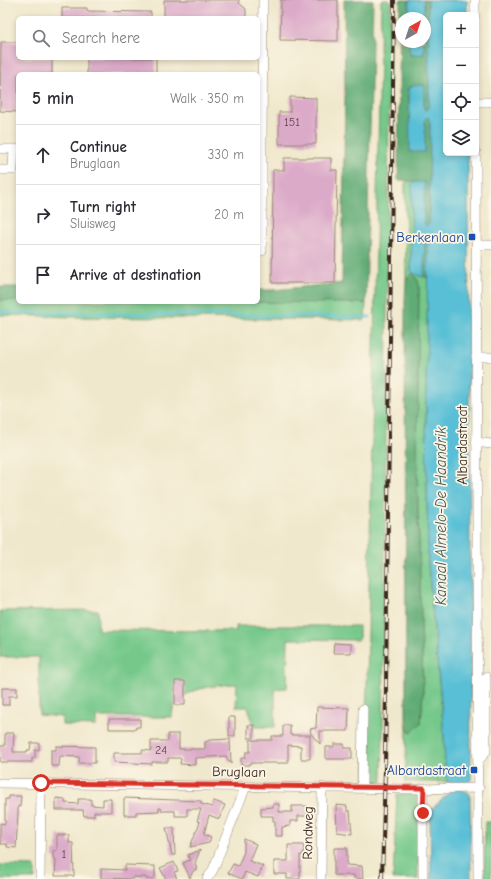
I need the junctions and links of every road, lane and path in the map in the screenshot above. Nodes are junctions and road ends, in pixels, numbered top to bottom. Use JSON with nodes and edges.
{"nodes":[{"id":1,"x":263,"y":0,"type":"edge"},
{"id":2,"x":475,"y":0,"type":"edge"},
{"id":3,"x":475,"y":12,"type":"edge"},
{"id":4,"x":479,"y":102,"type":"edge"},
{"id":5,"x":491,"y":102,"type":"edge"},
{"id":6,"x":260,"y":145,"type":"edge"},
{"id":7,"x":0,"y":149,"type":"edge"},
{"id":8,"x":16,"y":149,"type":"edge"},
{"id":9,"x":476,"y":156,"type":"edge"},
{"id":10,"x":0,"y":170,"type":"edge"},
{"id":11,"x":476,"y":245,"type":"junction"},
{"id":12,"x":491,"y":245,"type":"edge"},
{"id":13,"x":262,"y":252,"type":"dead end"},
{"id":14,"x":476,"y":357,"type":"junction"},
{"id":15,"x":491,"y":357,"type":"edge"},
{"id":16,"x":476,"y":442,"type":"junction"},
{"id":17,"x":491,"y":444,"type":"edge"},
{"id":18,"x":485,"y":677,"type":"edge"},
{"id":19,"x":363,"y":709,"type":"dead end"},
{"id":20,"x":0,"y":783,"type":"edge"},
{"id":21,"x":41,"y":783,"type":"junction"},
{"id":22,"x":246,"y":786,"type":"junction"},
{"id":23,"x":322,"y":787,"type":"junction"},
{"id":24,"x":362,"y":788,"type":"junction"},
{"id":25,"x":424,"y":788,"type":"junction"},
{"id":26,"x":478,"y":788,"type":"junction"},
{"id":27,"x":40,"y":879,"type":"edge"},
{"id":28,"x":207,"y":879,"type":"edge"},
{"id":29,"x":321,"y":879,"type":"edge"},
{"id":30,"x":423,"y":879,"type":"edge"},
{"id":31,"x":478,"y":879,"type":"edge"}],
"edges":[{"from":1,"to":6,"type":"street"},
{"from":2,"to":3,"type":"street"},
{"from":4,"to":5,"type":"street"},
{"from":6,"to":13,"type":"street"},
{"from":7,"to":8,"type":"street"},
{"from":8,"to":10,"type":"street"},
{"from":9,"to":11,"type":"street","name":"Albardastraat"},
{"from":11,"to":12,"type":"street"},
{"from":11,"to":14,"type":"street","name":"Albardastraat"},
{"from":14,"to":15,"type":"street"},
{"from":14,"to":16,"type":"street","name":"Albardastraat"},
{"from":16,"to":17,"type":"street"},
{"from":16,"to":18,"type":"street","name":"Albardastraat"},
{"from":18,"to":26,"type":"street","name":"Albardastraat"},
{"from":19,"to":24,"type":"street"},
{"from":20,"to":21,"type":"street","name":"Bruglaan"},
{"from":21,"to":22,"type":"street","name":"Bruglaan"},
{"from":21,"to":27,"type":"street"},
{"from":22,"to":23,"type":"street","name":"Bruglaan"},
{"from":22,"to":28,"type":"street"},
{"from":23,"to":24,"type":"street","name":"Bruglaan"},
{"from":23,"to":29,"type":"street","name":"Rondweg"},
{"from":24,"to":25,"type":"street","name":"Bruglaan"},
{"from":25,"to":26,"type":"street","name":"Bruglaan"},
{"from":25,"to":30,"type":"street"},
{"from":26,"to":31,"type":"street","name":"Albardastraat"}]}
